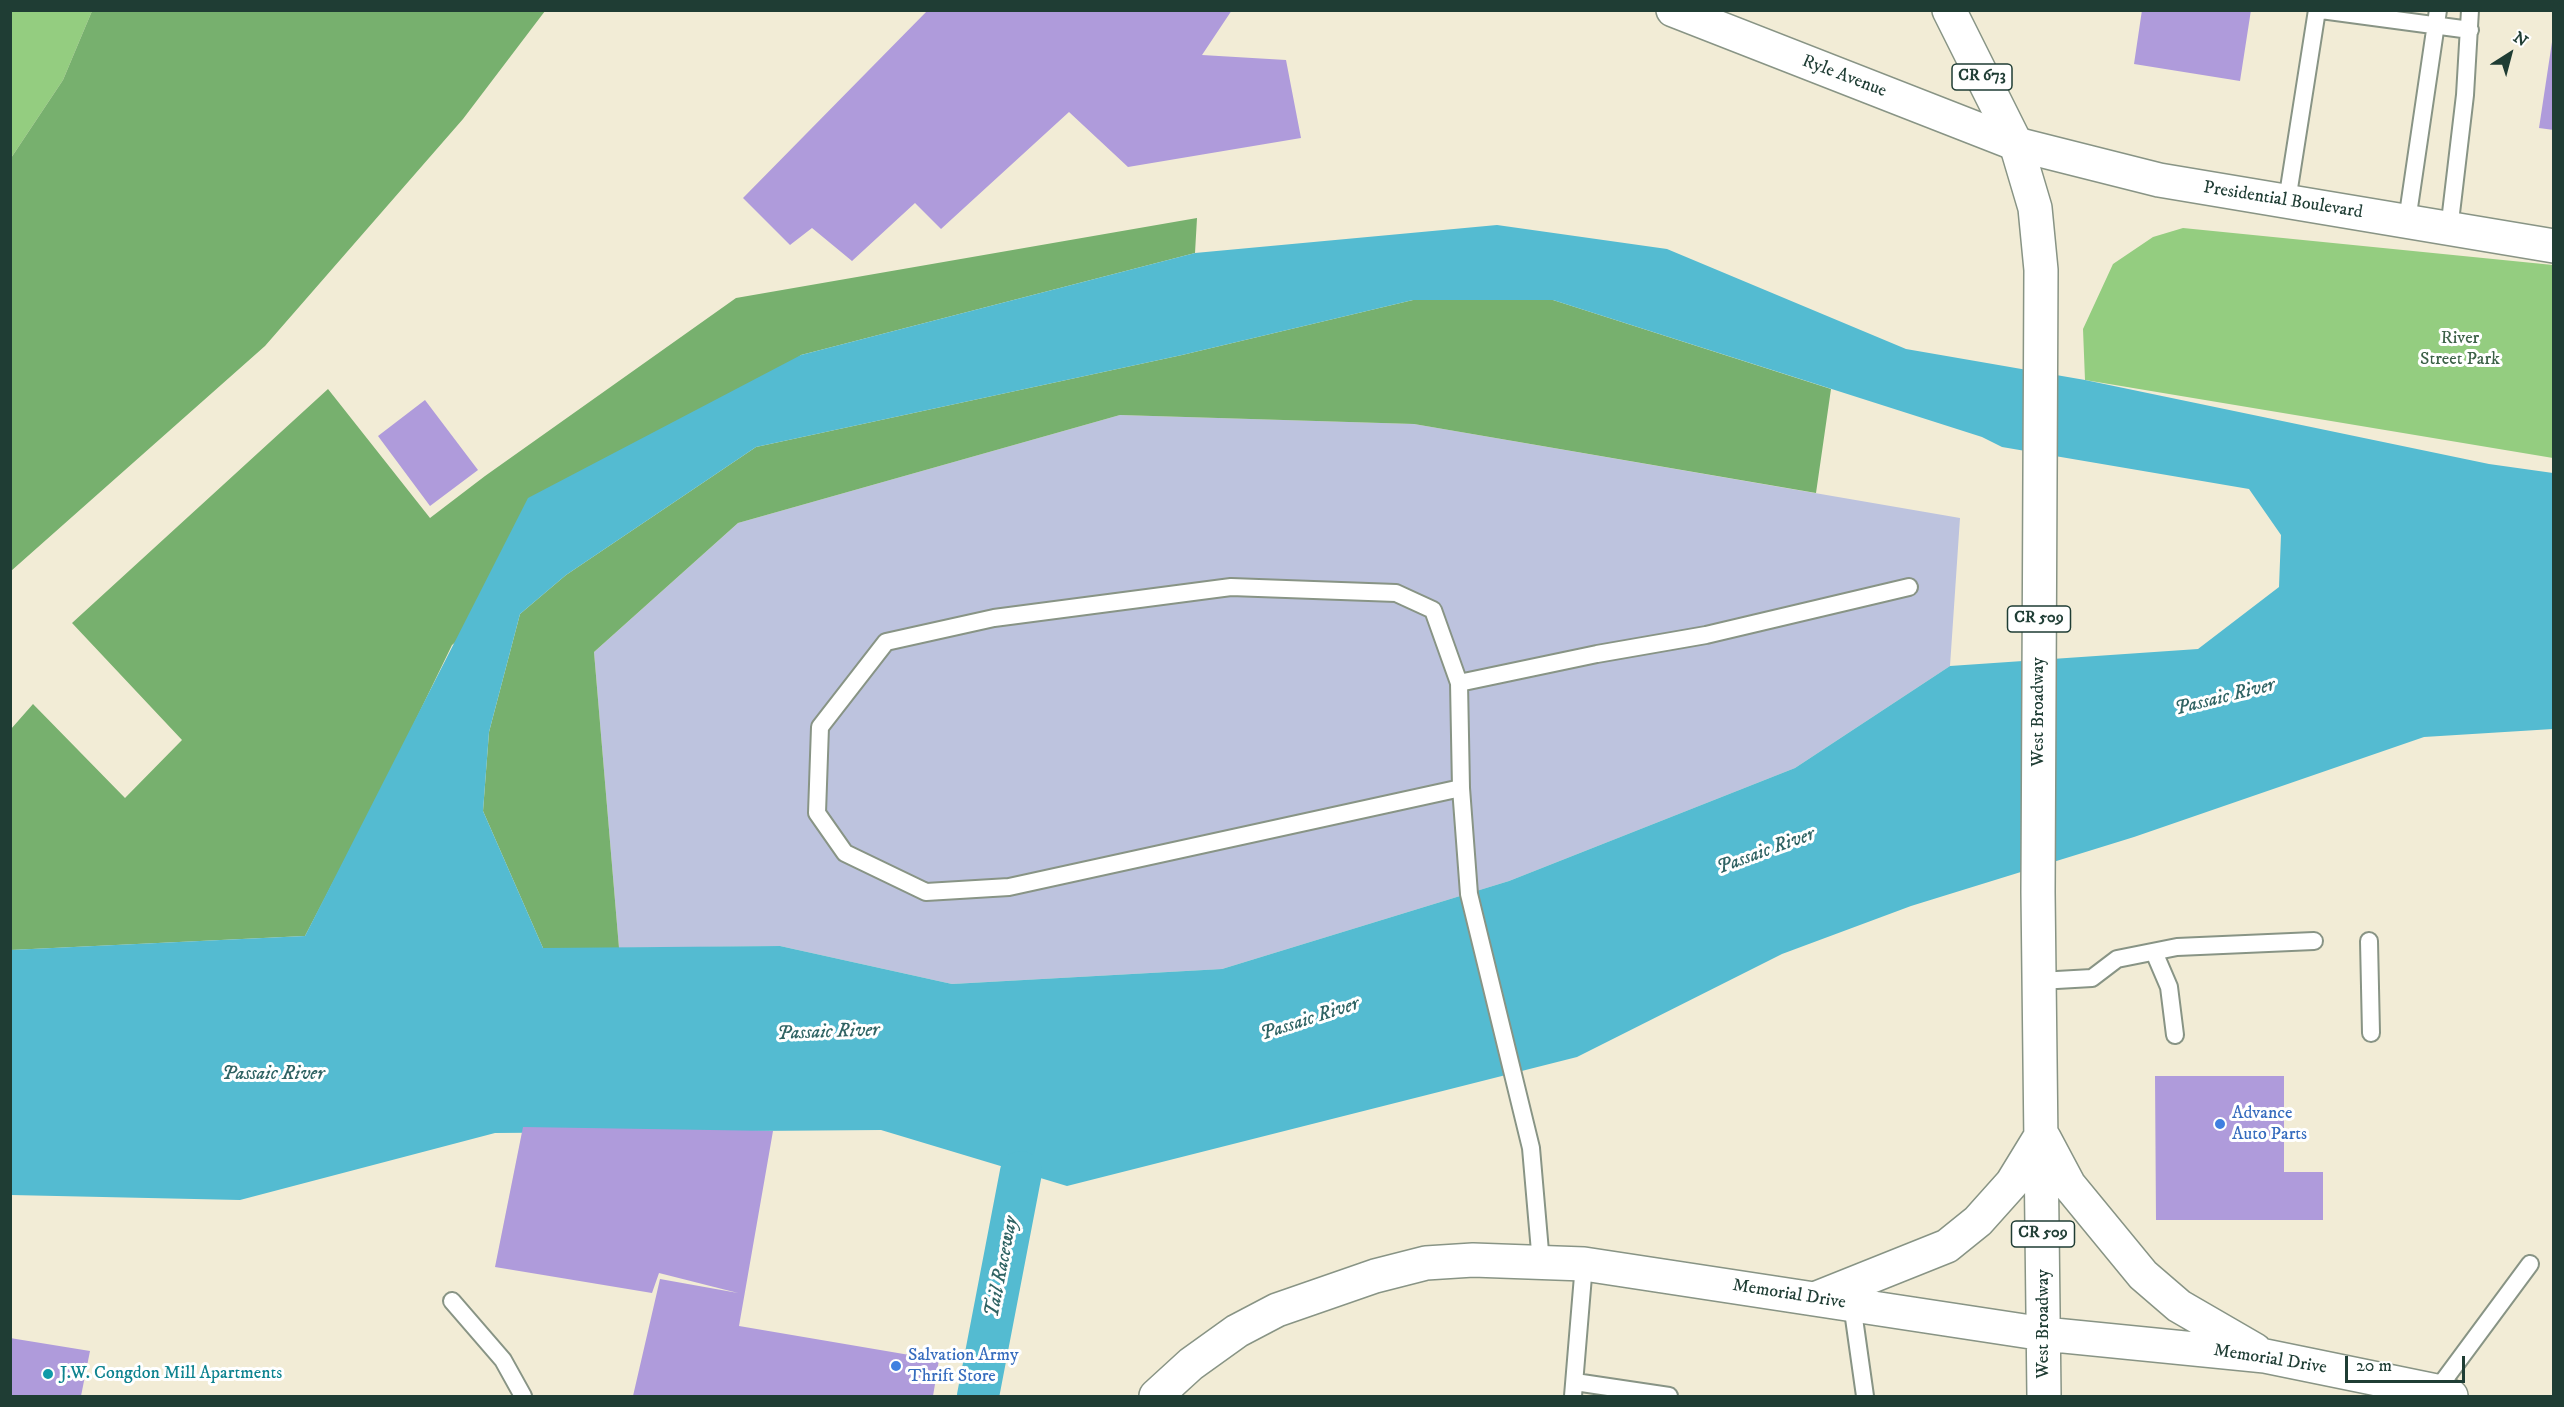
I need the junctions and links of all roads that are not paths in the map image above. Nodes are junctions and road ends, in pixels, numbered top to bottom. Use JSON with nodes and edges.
{"nodes":[{"id":1,"x":1673,"y":10,"type":"edge"},
{"id":2,"x":1948,"y":10,"type":"edge"},
{"id":3,"x":2319,"y":10,"type":"edge"},
{"id":4,"x":2470,"y":10,"type":"edge"},
{"id":5,"x":2436,"y":18,"type":"edge"},
{"id":6,"x":2470,"y":30,"type":"junction"},
{"id":7,"x":2016,"y":144,"type":"junction"},
{"id":8,"x":2287,"y":201,"type":"junction"},
{"id":9,"x":2407,"y":221,"type":"junction"},
{"id":10,"x":2449,"y":230,"type":"junction"},
{"id":11,"x":2553,"y":246,"type":"edge"},
{"id":12,"x":1908,"y":587,"type":"dead end"},
{"id":13,"x":1459,"y":683,"type":"junction"},
{"id":14,"x":1461,"y":788,"type":"junction"},
{"id":15,"x":2314,"y":940,"type":"dead end"},
{"id":16,"x":2368,"y":940,"type":"dead end"},
{"id":17,"x":2154,"y":952,"type":"junction"},
{"id":18,"x":2039,"y":981,"type":"junction"},
{"id":19,"x":2371,"y":1033,"type":"dead end"},
{"id":20,"x":2175,"y":1035,"type":"dead end"},
{"id":21,"x":2042,"y":1134,"type":"junction"},
{"id":22,"x":1541,"y":1263,"type":"junction"},
{"id":23,"x":1584,"y":1264,"type":"junction"},
{"id":24,"x":2530,"y":1264,"type":"dead end"},
{"id":25,"x":1816,"y":1298,"type":"junction"},
{"id":26,"x":452,"y":1301,"type":"dead end"},
{"id":27,"x":1852,"y":1304,"type":"junction"},
{"id":28,"x":2044,"y":1334,"type":"junction"},
{"id":29,"x":2265,"y":1356,"type":"junction"},
{"id":30,"x":1574,"y":1389,"type":"edge"},
{"id":31,"x":2444,"y":1394,"type":"edge"},
{"id":32,"x":523,"y":1396,"type":"edge"},
{"id":33,"x":1156,"y":1396,"type":"edge"},
{"id":34,"x":1669,"y":1396,"type":"edge"},
{"id":35,"x":1864,"y":1396,"type":"edge"},
{"id":36,"x":2044,"y":1396,"type":"edge"}],
"edges":[{"from":1,"to":7,"type":"main road","name":"Ryle Avenue"},
{"from":2,"to":7,"type":"main road","name":"West Broadway","number":"CR 673"},
{"from":3,"to":5,"type":"lane"},
{"from":3,"to":8,"type":"lane"},
{"from":4,"to":6,"type":"lane"},
{"from":5,"to":6,"type":"lane"},
{"from":5,"to":9,"type":"lane"},
{"from":6,"to":10,"type":"lane"},
{"from":7,"to":8,"type":"main road","name":"Presidential Boulevard"},
{"from":7,"to":18,"type":"main road","name":"West Broadway","number":"CR 509"},
{"from":8,"to":9,"type":"main road","name":"Presidential Boulevard"},
{"from":9,"to":10,"type":"main road","name":"Presidential Boulevard"},
{"from":10,"to":11,"type":"main road","name":"Presidential Boulevard"},
{"from":12,"to":13,"type":"lane"},
{"from":13,"to":14,"type":"lane"},
{"from":13,"to":14,"type":"lane"},
{"from":14,"to":22,"type":"lane"},
{"from":15,"to":17,"type":"lane"},
{"from":16,"to":19,"type":"lane"},
{"from":17,"to":18,"type":"lane"},
{"from":17,"to":20,"type":"lane"},
{"from":18,"to":21,"type":"main road","name":"West Broadway","number":"CR 509"},
{"from":21,"to":25,"type":"main road"},
{"from":21,"to":28,"type":"main road","name":"West Broadway","number":"CR 509"},
{"from":21,"to":29,"type":"main road"},
{"from":22,"to":23,"type":"main road","name":"Memorial Drive"},
{"from":22,"to":33,"type":"main road","name":"Memorial Drive"},
{"from":23,"to":25,"type":"main road","name":"Memorial Drive"},
{"from":23,"to":30,"type":"lane"},
{"from":24,"to":31,"type":"lane"},
{"from":25,"to":27,"type":"main road","name":"Memorial Drive"},
{"from":26,"to":32,"type":"lane"},
{"from":27,"to":28,"type":"main road","name":"Memorial Drive"},
{"from":27,"to":35,"type":"lane"},
{"from":28,"to":29,"type":"main road","name":"Memorial Drive"},
{"from":28,"to":36,"type":"main road","name":"West Broadway","number":"CR 509"},
{"from":29,"to":31,"type":"main road","name":"Memorial Drive"},
{"from":30,"to":34,"type":"lane"}]}
